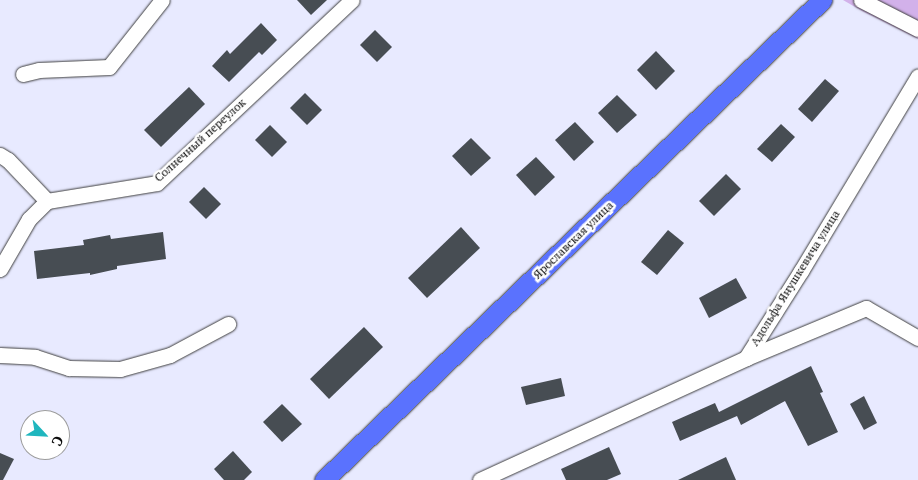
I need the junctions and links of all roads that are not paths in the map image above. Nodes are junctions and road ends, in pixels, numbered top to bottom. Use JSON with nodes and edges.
{"nodes":[{"id":1,"x":162,"y":0,"type":"edge"},
{"id":2,"x":352,"y":0,"type":"edge"},
{"id":3,"x":822,"y":0,"type":"edge"},
{"id":4,"x":861,"y":0,"type":"edge"},
{"id":5,"x":916,"y":24,"type":"edge"},
{"id":6,"x":23,"y":74,"type":"dead end"},
{"id":7,"x":918,"y":76,"type":"edge"},
{"id":8,"x":0,"y":155,"type":"edge"},
{"id":9,"x":47,"y":201,"type":"junction"},
{"id":10,"x":0,"y":269,"type":"edge"},
{"id":11,"x":228,"y":324,"type":"dead end"},
{"id":12,"x":918,"y":338,"type":"edge"},
{"id":13,"x":0,"y":355,"type":"edge"},
{"id":14,"x":746,"y":358,"type":"junction"},
{"id":15,"x":324,"y":480,"type":"edge"},
{"id":16,"x":480,"y":480,"type":"edge"}],
"edges":[{"from":1,"to":6,"type":"street"},
{"from":2,"to":9,"type":"street","name":"Солнечный переулок"},
{"from":3,"to":15,"type":"main road","name":"Ярославская улица"},
{"from":4,"to":5,"type":"street"},
{"from":7,"to":14,"type":"street","name":"Адольфа Янушкевича улица"},
{"from":8,"to":9,"type":"street"},
{"from":9,"to":10,"type":"street"},
{"from":11,"to":13,"type":"street"},
{"from":12,"to":14,"type":"street"},
{"from":14,"to":16,"type":"street","name":"Адольфа Янушкевича улица"}]}
